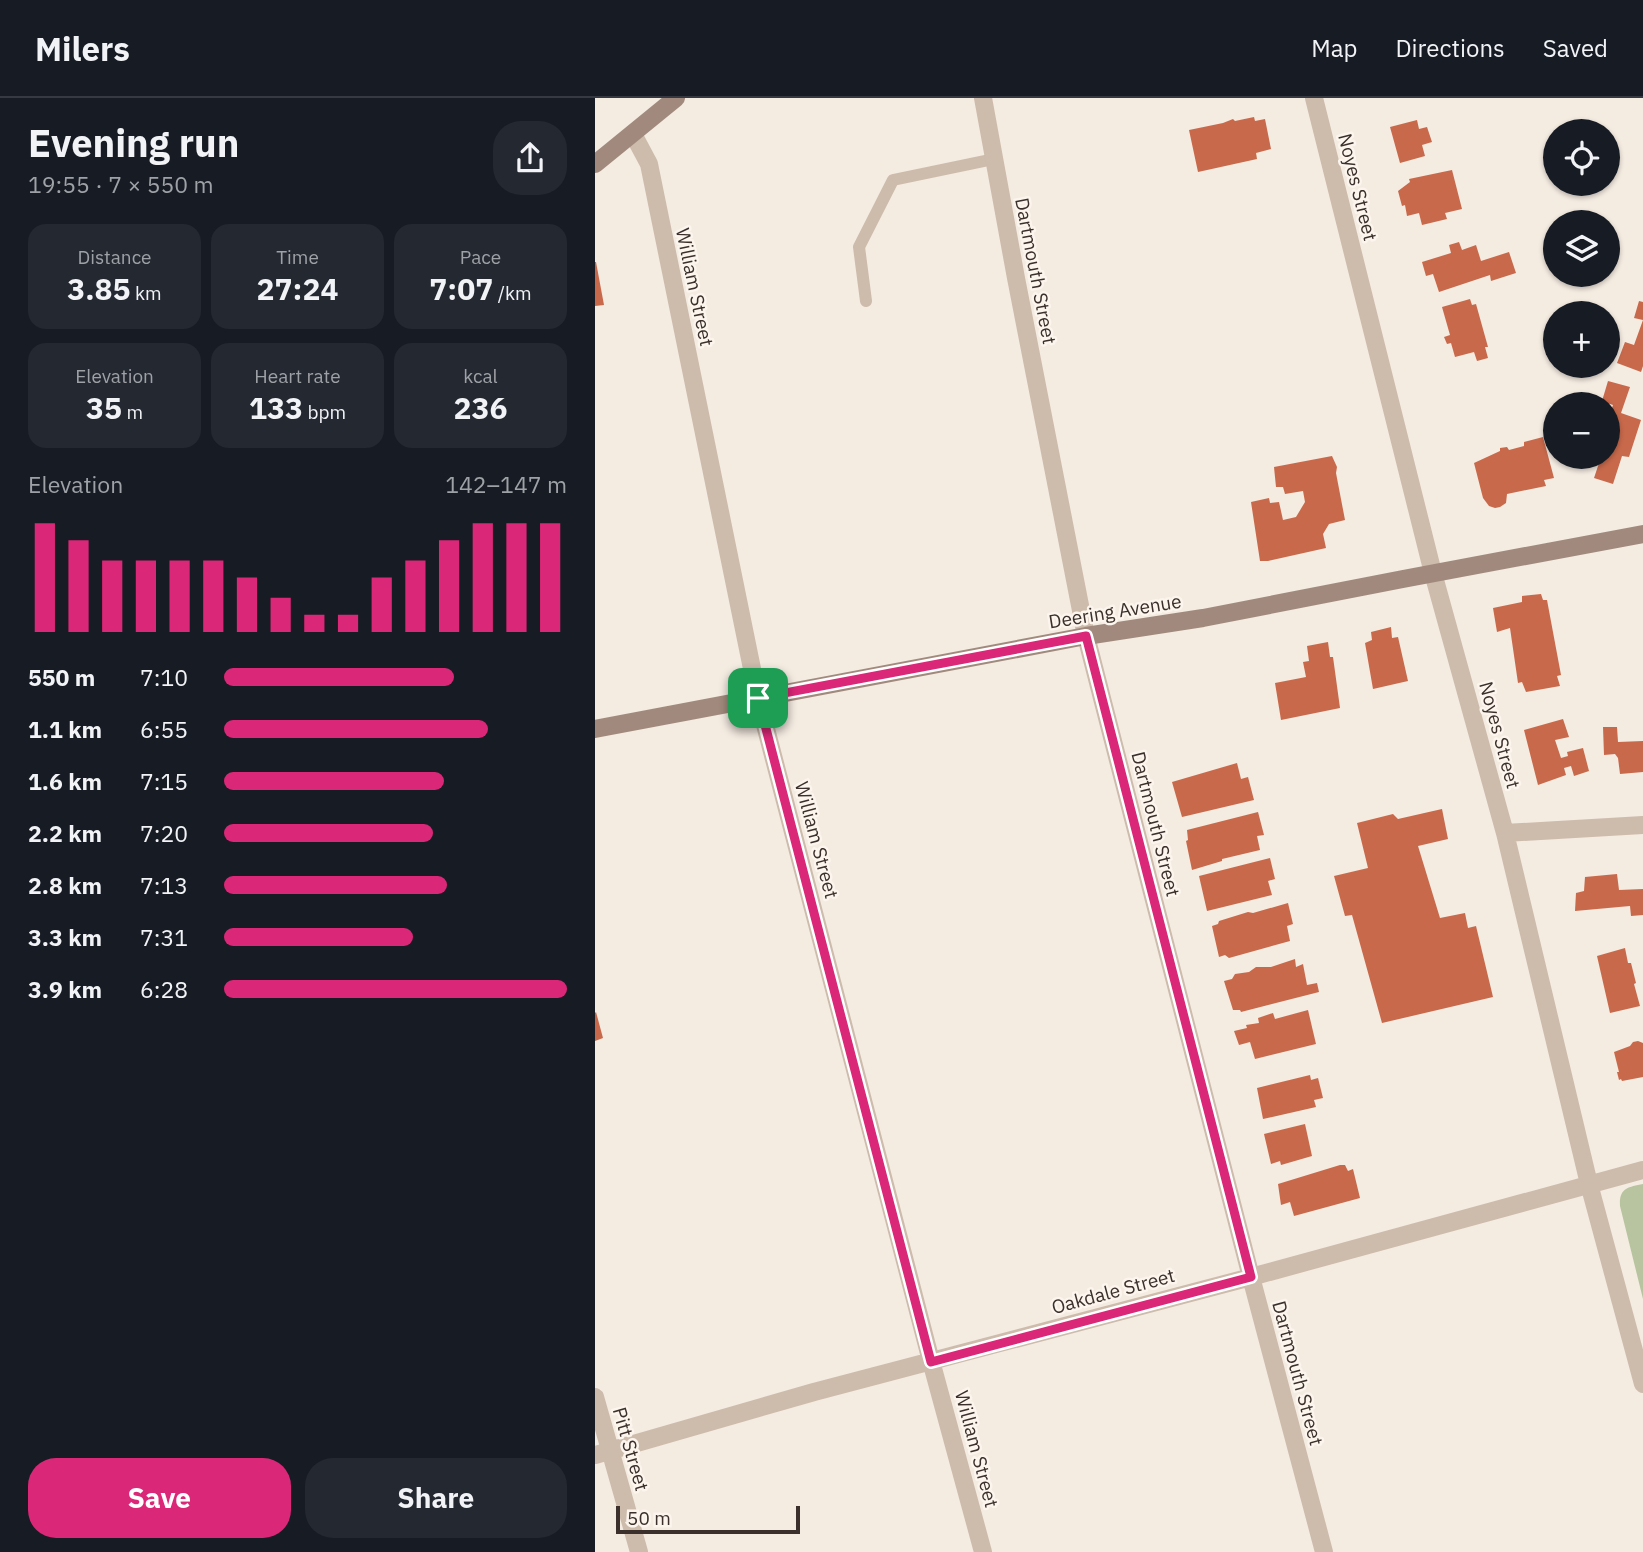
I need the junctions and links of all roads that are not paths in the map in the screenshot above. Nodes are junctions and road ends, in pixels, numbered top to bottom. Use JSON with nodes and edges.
{"nodes":[{"id":1,"x":676,"y":98,"type":"edge"},
{"id":2,"x":983,"y":98,"type":"edge"},
{"id":3,"x":1314,"y":98,"type":"edge"},
{"id":4,"x":632,"y":134,"type":"junction"},
{"id":5,"x":994,"y":159,"type":"junction"},
{"id":6,"x":595,"y":164,"type":"edge"},
{"id":7,"x":866,"y":301,"type":"dead end"},
{"id":8,"x":1643,"y":534,"type":"edge"},
{"id":9,"x":1433,"y":573,"type":"junction"},
{"id":10,"x":1086,"y":636,"type":"junction"},
{"id":11,"x":758,"y":698,"type":"junction"},
{"id":12,"x":595,"y":729,"type":"edge"},
{"id":13,"x":1643,"y":825,"type":"edge"},
{"id":14,"x":1505,"y":833,"type":"junction"},
{"id":15,"x":1643,"y":1170,"type":"edge"},
{"id":16,"x":1589,"y":1184,"type":"junction"},
{"id":17,"x":1251,"y":1277,"type":"junction"},
{"id":18,"x":931,"y":1362,"type":"junction"},
{"id":19,"x":1643,"y":1384,"type":"edge"},
{"id":20,"x":595,"y":1397,"type":"edge"},
{"id":21,"x":602,"y":1453,"type":"edge"},
{"id":22,"x":639,"y":1552,"type":"edge"},
{"id":23,"x":983,"y":1552,"type":"edge"},
{"id":24,"x":1324,"y":1552,"type":"edge"}],
"edges":[{"from":1,"to":4,"type":"main road"},
{"from":2,"to":5,"type":"street","name":"Dartmouth Street"},
{"from":3,"to":9,"type":"street","name":"Noyes Street"},
{"from":4,"to":6,"type":"main road"},
{"from":4,"to":11,"type":"street","name":"William Street"},
{"from":5,"to":7,"type":"lane"},
{"from":5,"to":10,"type":"street","name":"Dartmouth Street"},
{"from":8,"to":9,"type":"main road","name":"Deering Avenue"},
{"from":9,"to":10,"type":"main road","name":"Deering Avenue"},
{"from":9,"to":14,"type":"street","name":"Noyes Street"},
{"from":10,"to":11,"type":"main road","name":"Deering Avenue"},
{"from":10,"to":17,"type":"street","name":"Dartmouth Street"},
{"from":11,"to":12,"type":"main road","name":"Deering Avenue"},
{"from":11,"to":18,"type":"street","name":"William Street"},
{"from":13,"to":14,"type":"street"},
{"from":14,"to":16,"type":"street","name":"Noyes Street"},
{"from":15,"to":16,"type":"street","name":"Oakdale Street"},
{"from":16,"to":17,"type":"street","name":"Oakdale Street"},
{"from":16,"to":19,"type":"street","name":"Noyes Street"},
{"from":17,"to":18,"type":"street","name":"Oakdale Street"},
{"from":17,"to":24,"type":"street","name":"Dartmouth Street"},
{"from":18,"to":21,"type":"street","name":"Oakdale Street"},
{"from":18,"to":23,"type":"street","name":"William Street"},
{"from":20,"to":21,"type":"street","name":"Pitt Street"},
{"from":21,"to":22,"type":"street","name":"Pitt Street"}]}
